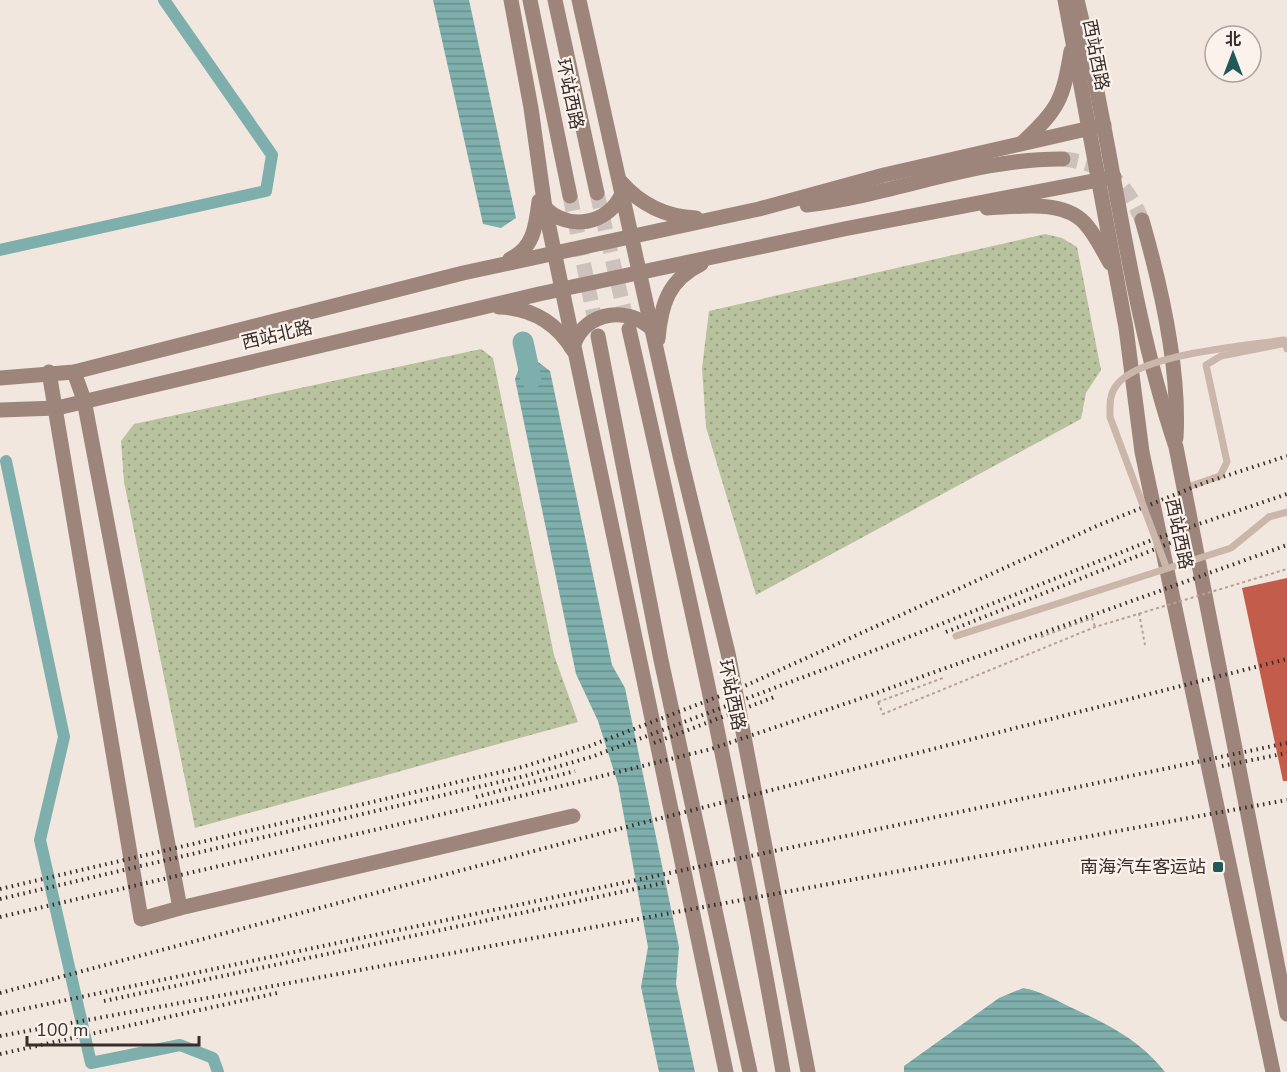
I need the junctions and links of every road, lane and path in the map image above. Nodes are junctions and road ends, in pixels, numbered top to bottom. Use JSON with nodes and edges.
{"nodes":[{"id":1,"x":511,"y":0,"type":"edge"},
{"id":2,"x":530,"y":0,"type":"edge"},
{"id":3,"x":555,"y":0,"type":"edge"},
{"id":4,"x":579,"y":0,"type":"edge"},
{"id":5,"x":1065,"y":0,"type":"edge"},
{"id":6,"x":1077,"y":0,"type":"edge"},
{"id":7,"x":1073,"y":39,"type":"junction"},
{"id":8,"x":1097,"y":126,"type":"junction"},
{"id":9,"x":1022,"y":143,"type":"junction"},
{"id":10,"x":1063,"y":159,"type":"tunnel mouth"},
{"id":11,"x":1107,"y":178,"type":"junction"},
{"id":12,"x":543,"y":184,"type":"junction"},
{"id":13,"x":620,"y":187,"type":"junction"},
{"id":14,"x":597,"y":193,"type":"tunnel mouth"},
{"id":15,"x":570,"y":196,"type":"tunnel mouth"},
{"id":16,"x":544,"y":208,"type":"junction"},
{"id":17,"x":759,"y":209,"type":"junction"},
{"id":18,"x":940,"y":210,"type":"junction"},
{"id":19,"x":717,"y":219,"type":"junction"},
{"id":20,"x":1142,"y":220,"type":"tunnel mouth"},
{"id":21,"x":631,"y":237,"type":"junction"},
{"id":22,"x":554,"y":253,"type":"junction"},
{"id":23,"x":716,"y":256,"type":"junction"},
{"id":24,"x":484,"y":268,"type":"junction"},
{"id":25,"x":639,"y":273,"type":"junction"},
{"id":26,"x":1116,"y":274,"type":"junction"},
{"id":27,"x":562,"y":289,"type":"junction"},
{"id":28,"x":479,"y":307,"type":"junction"},
{"id":29,"x":629,"y":329,"type":"tunnel mouth"},
{"id":30,"x":652,"y":329,"type":"junction"},
{"id":31,"x":598,"y":336,"type":"tunnel mouth"},
{"id":32,"x":1287,"y":343,"type":"edge"},
{"id":33,"x":1287,"y":349,"type":"edge"},
{"id":34,"x":576,"y":351,"type":"junction"},
{"id":35,"x":657,"y":351,"type":"junction"},
{"id":36,"x":49,"y":372,"type":"junction"},
{"id":37,"x":74,"y":372,"type":"junction"},
{"id":38,"x":0,"y":378,"type":"edge"},
{"id":39,"x":1158,"y":387,"type":"junction"},
{"id":40,"x":1133,"y":389,"type":"junction"},
{"id":41,"x":84,"y":400,"type":"junction"},
{"id":42,"x":57,"y":408,"type":"junction"},
{"id":43,"x":0,"y":410,"type":"edge"},
{"id":44,"x":1176,"y":447,"type":"junction"},
{"id":45,"x":1184,"y":488,"type":"junction"},
{"id":46,"x":1287,"y":512,"type":"edge"},
{"id":47,"x":1165,"y":564,"type":"junction"},
{"id":48,"x":1287,"y":569,"type":"edge"},
{"id":49,"x":1139,"y":613,"type":"junction"},
{"id":50,"x":1095,"y":627,"type":"junction"},
{"id":51,"x":956,"y":636,"type":"dead end"},
{"id":52,"x":1041,"y":638,"type":"dead end"},
{"id":53,"x":1145,"y":645,"type":"dead end"},
{"id":54,"x":943,"y":678,"type":"dead end"},
{"id":55,"x":573,"y":816,"type":"dead end"},
{"id":56,"x":180,"y":908,"type":"junction"},
{"id":57,"x":1287,"y":1014,"type":"edge"},
{"id":58,"x":726,"y":1072,"type":"edge"},
{"id":59,"x":750,"y":1072,"type":"edge"},
{"id":60,"x":783,"y":1072,"type":"edge"},
{"id":61,"x":808,"y":1072,"type":"edge"},
{"id":62,"x":1273,"y":1072,"type":"edge"}],
"edges":[{"from":1,"to":12,"type":"main road"},
{"from":2,"to":15,"type":"main road","name":"环站西路"},
{"from":3,"to":14,"type":"main road","name":"环站西路"},
{"from":4,"to":13,"type":"main road"},
{"from":5,"to":7,"type":"main road","name":"西站西路"},
{"from":6,"to":8,"type":"main road","name":"西站西路"},
{"from":7,"to":8,"type":"main road","name":"西站西路"},
{"from":7,"to":9,"type":"main road"},
{"from":8,"to":9,"type":"main road"},
{"from":8,"to":11,"type":"main road","name":"西站西路"},
{"from":9,"to":17,"type":"main road"},
{"from":10,"to":17,"type":"main road"},
{"from":11,"to":18,"type":"main road"},
{"from":11,"to":26,"type":"main road","name":"西站西路"},
{"from":11,"to":39,"type":"main road","name":"西站西路"},
{"from":12,"to":16,"type":"main road"},
{"from":12,"to":24,"type":"main road"},
{"from":13,"to":16,"type":"main road"},
{"from":13,"to":19,"type":"main road"},
{"from":13,"to":21,"type":"main road"},
{"from":16,"to":22,"type":"main road"},
{"from":17,"to":19,"type":"main road","name":"西站北路"},
{"from":18,"to":23,"type":"main road","name":"西站北路"},
{"from":18,"to":26,"type":"main road"},
{"from":19,"to":21,"type":"main road","name":"西站北路"},
{"from":20,"to":44,"type":"main road"},
{"from":21,"to":22,"type":"main road","name":"西站北路"},
{"from":21,"to":25,"type":"main road"},
{"from":22,"to":24,"type":"main road","name":"西站北路"},
{"from":22,"to":27,"type":"main road"},
{"from":23,"to":25,"type":"main road","name":"西站北路"},
{"from":23,"to":35,"type":"main road"},
{"from":24,"to":37,"type":"main road","name":"西站北路"},
{"from":25,"to":27,"type":"main road","name":"西站北路"},
{"from":25,"to":30,"type":"main road"},
{"from":26,"to":40,"type":"main road","name":"西站西路"},
{"from":27,"to":28,"type":"main road","name":"西站北路"},
{"from":27,"to":34,"type":"main road"},
{"from":28,"to":34,"type":"main road"},
{"from":28,"to":41,"type":"main road","name":"西站北路"},
{"from":29,"to":60,"type":"main road","name":"环站西路"},
{"from":30,"to":34,"type":"main road"},
{"from":30,"to":35,"type":"main road"},
{"from":31,"to":59,"type":"main road"},
{"from":32,"to":45,"type":"lane"},
{"from":33,"to":47,"type":"lane","bridge":true},
{"from":34,"to":58,"type":"main road"},
{"from":35,"to":61,"type":"main road"},
{"from":36,"to":37,"type":"main road","name":"西站北路"},
{"from":36,"to":38,"type":"main road","name":"西站北路"},
{"from":36,"to":42,"type":"main road"},
{"from":37,"to":41,"type":"main road"},
{"from":39,"to":40,"type":"main road"},
{"from":39,"to":44,"type":"main road","name":"西站西路"},
{"from":40,"to":47,"type":"main road","name":"西站西路"},
{"from":41,"to":42,"type":"main road","name":"西站北路"},
{"from":41,"to":56,"type":"main road"},
{"from":42,"to":43,"type":"main road","name":"西站北路"},
{"from":42,"to":56,"type":"main road"},
{"from":44,"to":45,"type":"main road","name":"西站西路"},
{"from":45,"to":57,"type":"main road","name":"西站西路"},
{"from":46,"to":51,"type":"lane","bridge":true},
{"from":47,"to":62,"type":"main road","name":"西站西路"},
{"from":48,"to":49,"type":"path","bridge":true},
{"from":49,"to":50,"type":"path","bridge":true},
{"from":49,"to":53,"type":"path"},
{"from":50,"to":52,"type":"path"},
{"from":50,"to":54,"type":"path","bridge":true},
{"from":55,"to":56,"type":"main road"}]}
